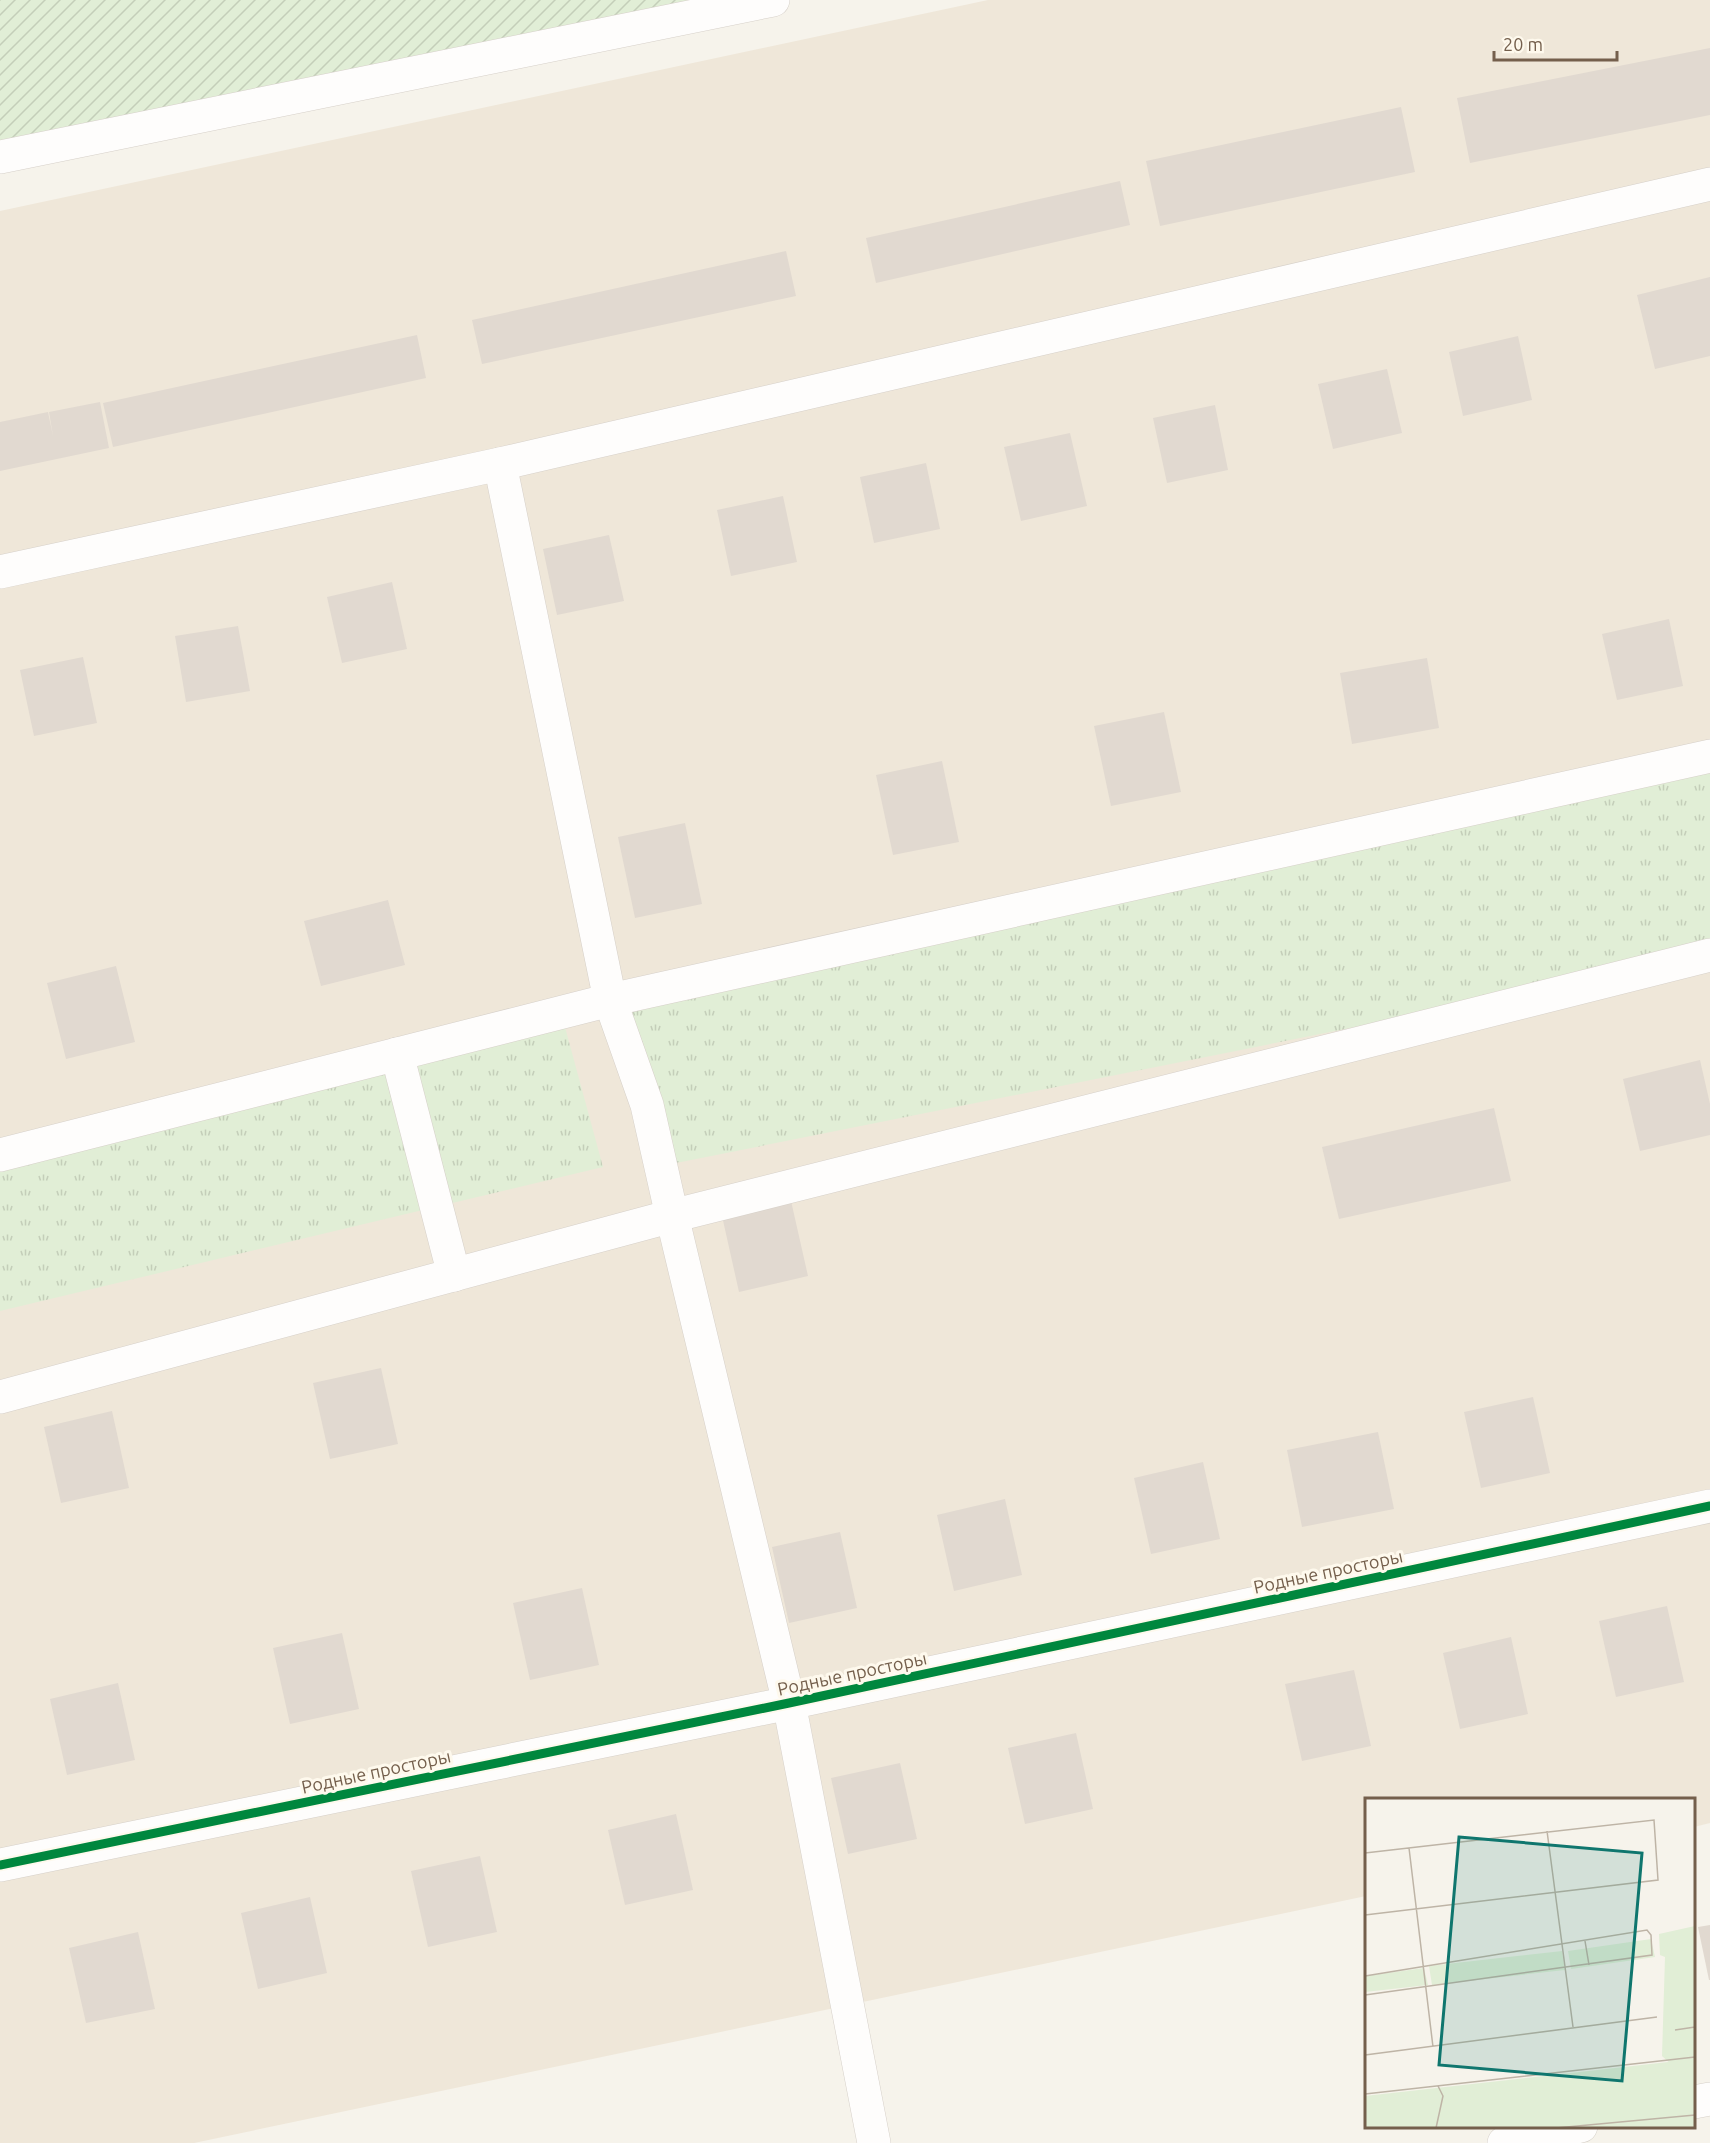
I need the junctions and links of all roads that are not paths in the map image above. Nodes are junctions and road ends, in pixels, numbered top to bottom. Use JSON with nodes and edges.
{"nodes":[{"id":1,"x":773,"y":0,"type":"edge"},
{"id":2,"x":0,"y":157,"type":"edge"},
{"id":3,"x":1710,"y":184,"type":"edge"},
{"id":4,"x":500,"y":464,"type":"junction"},
{"id":5,"x":0,"y":572,"type":"edge"},
{"id":6,"x":1710,"y":756,"type":"edge"},
{"id":7,"x":1710,"y":955,"type":"edge"},
{"id":8,"x":610,"y":1000,"type":"junction"},
{"id":9,"x":397,"y":1054,"type":"junction"},
{"id":10,"x":0,"y":1155,"type":"edge"},
{"id":11,"x":672,"y":1216,"type":"junction"},
{"id":12,"x":453,"y":1275,"type":"junction"},
{"id":13,"x":0,"y":1397,"type":"edge"},
{"id":14,"x":1710,"y":1506,"type":"edge"},
{"id":15,"x":789,"y":1703,"type":"junction"},
{"id":16,"x":0,"y":1865,"type":"edge"},
{"id":17,"x":1710,"y":2098,"type":"edge"},
{"id":18,"x":1695,"y":2102,"type":"edge"},
{"id":19,"x":1576,"y":2128,"type":"edge"},
{"id":20,"x":874,"y":2143,"type":"edge"},
{"id":21,"x":1504,"y":2143,"type":"edge"}],
"edges":[{"from":1,"to":2,"type":"street"},
{"from":3,"to":4,"type":"street"},
{"from":4,"to":5,"type":"street"},
{"from":4,"to":8,"type":"street"},
{"from":6,"to":8,"type":"street"},
{"from":7,"to":11,"type":"street"},
{"from":8,"to":9,"type":"street"},
{"from":8,"to":11,"type":"street"},
{"from":9,"to":10,"type":"street"},
{"from":9,"to":12,"type":"street"},
{"from":11,"to":12,"type":"street"},
{"from":11,"to":15,"type":"street"},
{"from":12,"to":13,"type":"street"},
{"from":14,"to":15,"type":"street","name":"Родные просторы"},
{"from":15,"to":16,"type":"street","name":"Родные просторы"},
{"from":15,"to":20,"type":"street"},
{"from":17,"to":18,"type":"street"},
{"from":19,"to":21,"type":"street"}]}
